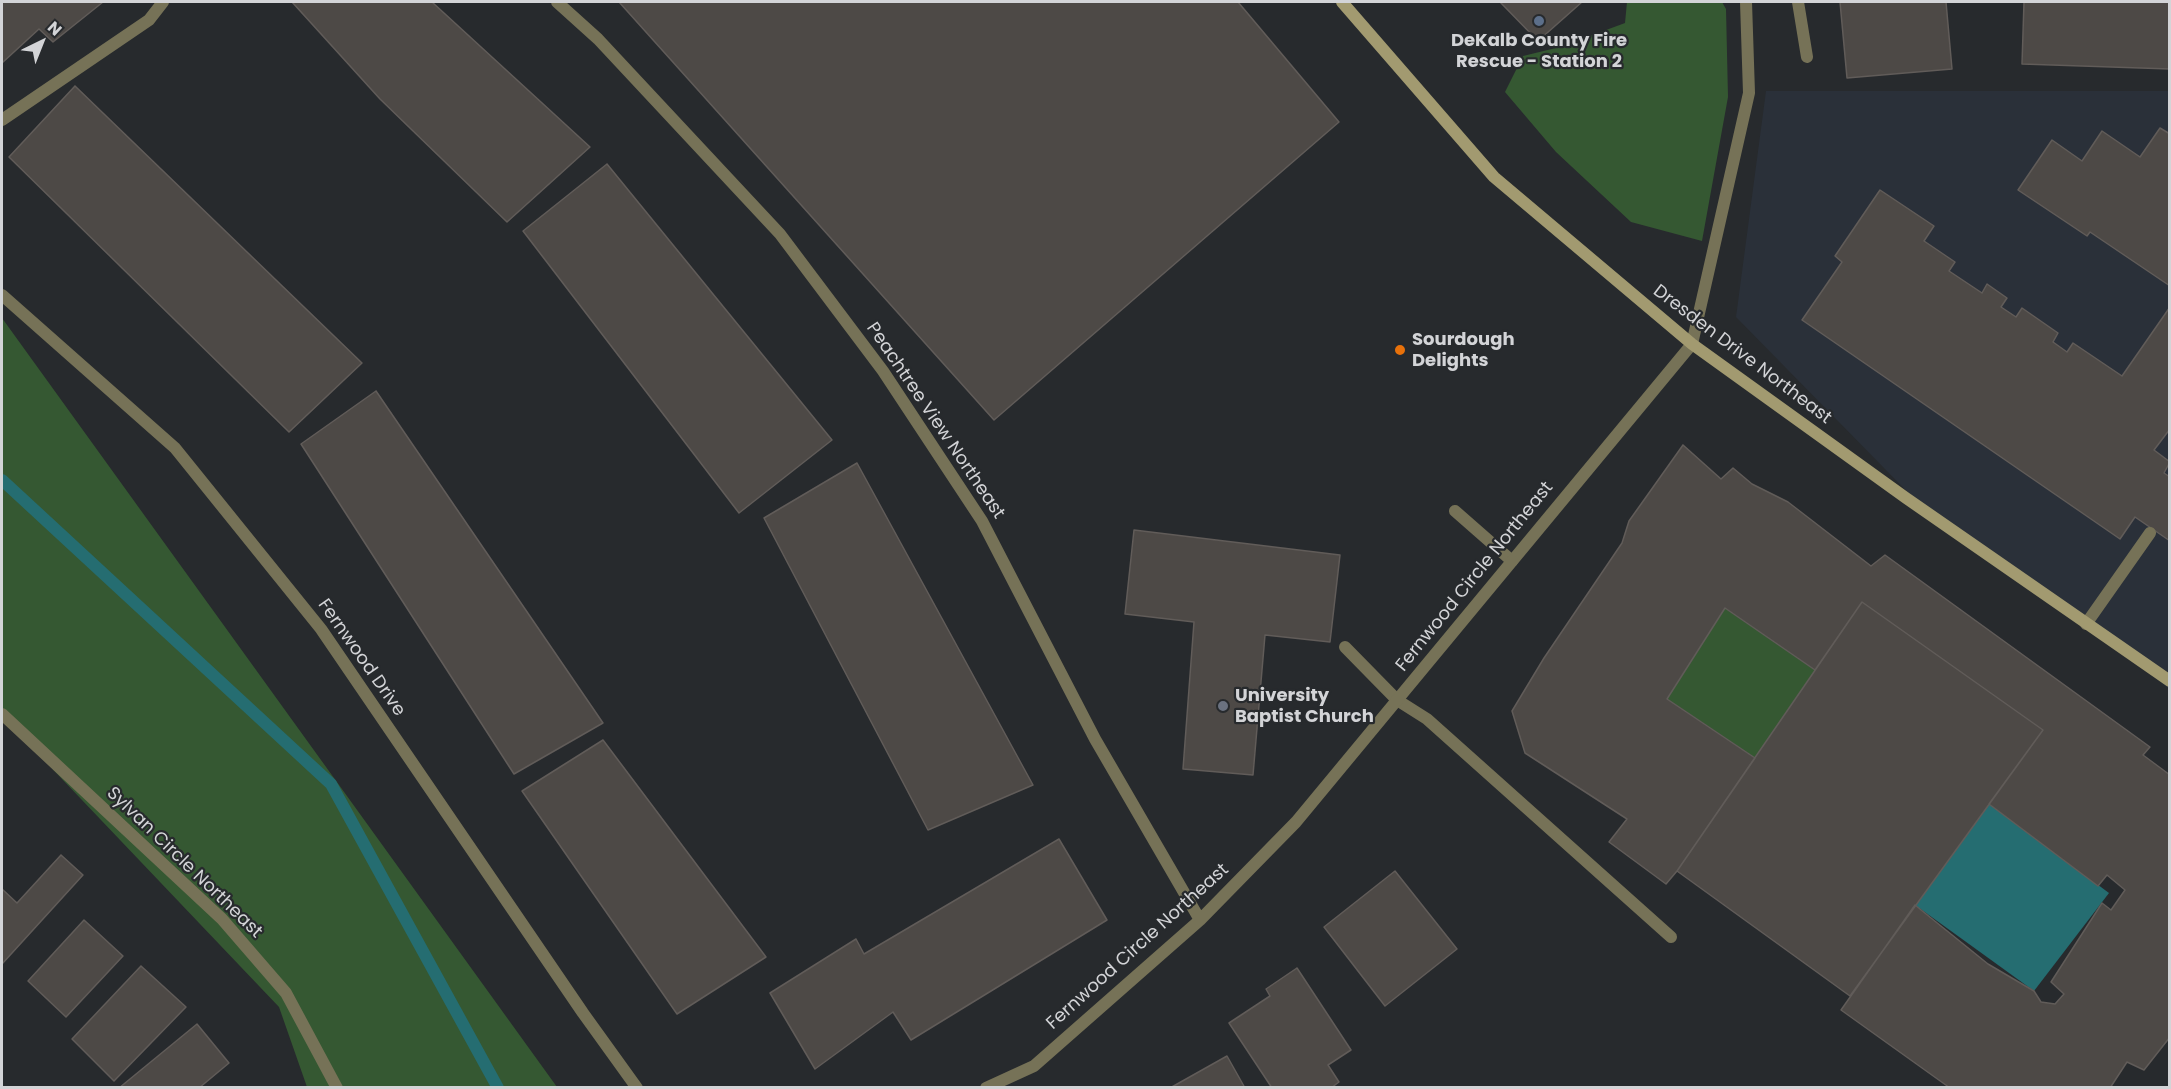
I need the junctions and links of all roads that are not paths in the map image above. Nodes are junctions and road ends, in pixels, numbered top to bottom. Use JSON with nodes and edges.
{"nodes":[{"id":1,"x":163,"y":2,"type":"edge"},
{"id":2,"x":557,"y":2,"type":"edge"},
{"id":3,"x":1342,"y":2,"type":"edge"},
{"id":4,"x":1746,"y":2,"type":"edge"},
{"id":5,"x":1798,"y":2,"type":"edge"},
{"id":6,"x":1807,"y":57,"type":"dead end"},
{"id":7,"x":2,"y":120,"type":"edge"},
{"id":8,"x":2,"y":295,"type":"edge"},
{"id":9,"x":1692,"y":344,"type":"junction"},
{"id":10,"x":1455,"y":511,"type":"dead end"},
{"id":11,"x":2150,"y":533,"type":"dead end"},
{"id":12,"x":1512,"y":561,"type":"junction"},
{"id":13,"x":2086,"y":624,"type":"junction"},
{"id":14,"x":1345,"y":647,"type":"dead end"},
{"id":15,"x":2169,"y":681,"type":"edge"},
{"id":16,"x":1397,"y":700,"type":"junction"},
{"id":17,"x":2,"y":714,"type":"edge"},
{"id":18,"x":1200,"y":920,"type":"junction"},
{"id":19,"x":1671,"y":937,"type":"dead end"},
{"id":20,"x":337,"y":1088,"type":"edge"},
{"id":21,"x":637,"y":1088,"type":"edge"},
{"id":22,"x":986,"y":1088,"type":"edge"}],
"edges":[{"from":1,"to":7,"type":"street"},
{"from":2,"to":18,"type":"street","name":"Peachtree View Northeast"},
{"from":3,"to":9,"type":"street","name":"Dresden Drive Northeast"},
{"from":4,"to":9,"type":"street"},
{"from":5,"to":6,"type":"street"},
{"from":8,"to":21,"type":"street","name":"Fernwood Drive"},
{"from":9,"to":12,"type":"street","name":"Fernwood Circle Northeast"},
{"from":9,"to":13,"type":"street","name":"Dresden Drive Northeast"},
{"from":10,"to":12,"type":"street"},
{"from":11,"to":13,"type":"street"},
{"from":12,"to":16,"type":"street","name":"Fernwood Circle Northeast"},
{"from":13,"to":15,"type":"street","name":"Dresden Drive Northeast"},
{"from":14,"to":16,"type":"street"},
{"from":16,"to":18,"type":"street","name":"Fernwood Circle Northeast"},
{"from":16,"to":19,"type":"street"},
{"from":17,"to":20,"type":"street","name":"Sylvan Circle Northeast"},
{"from":18,"to":22,"type":"street","name":"Fernwood Circle Northeast"}]}
